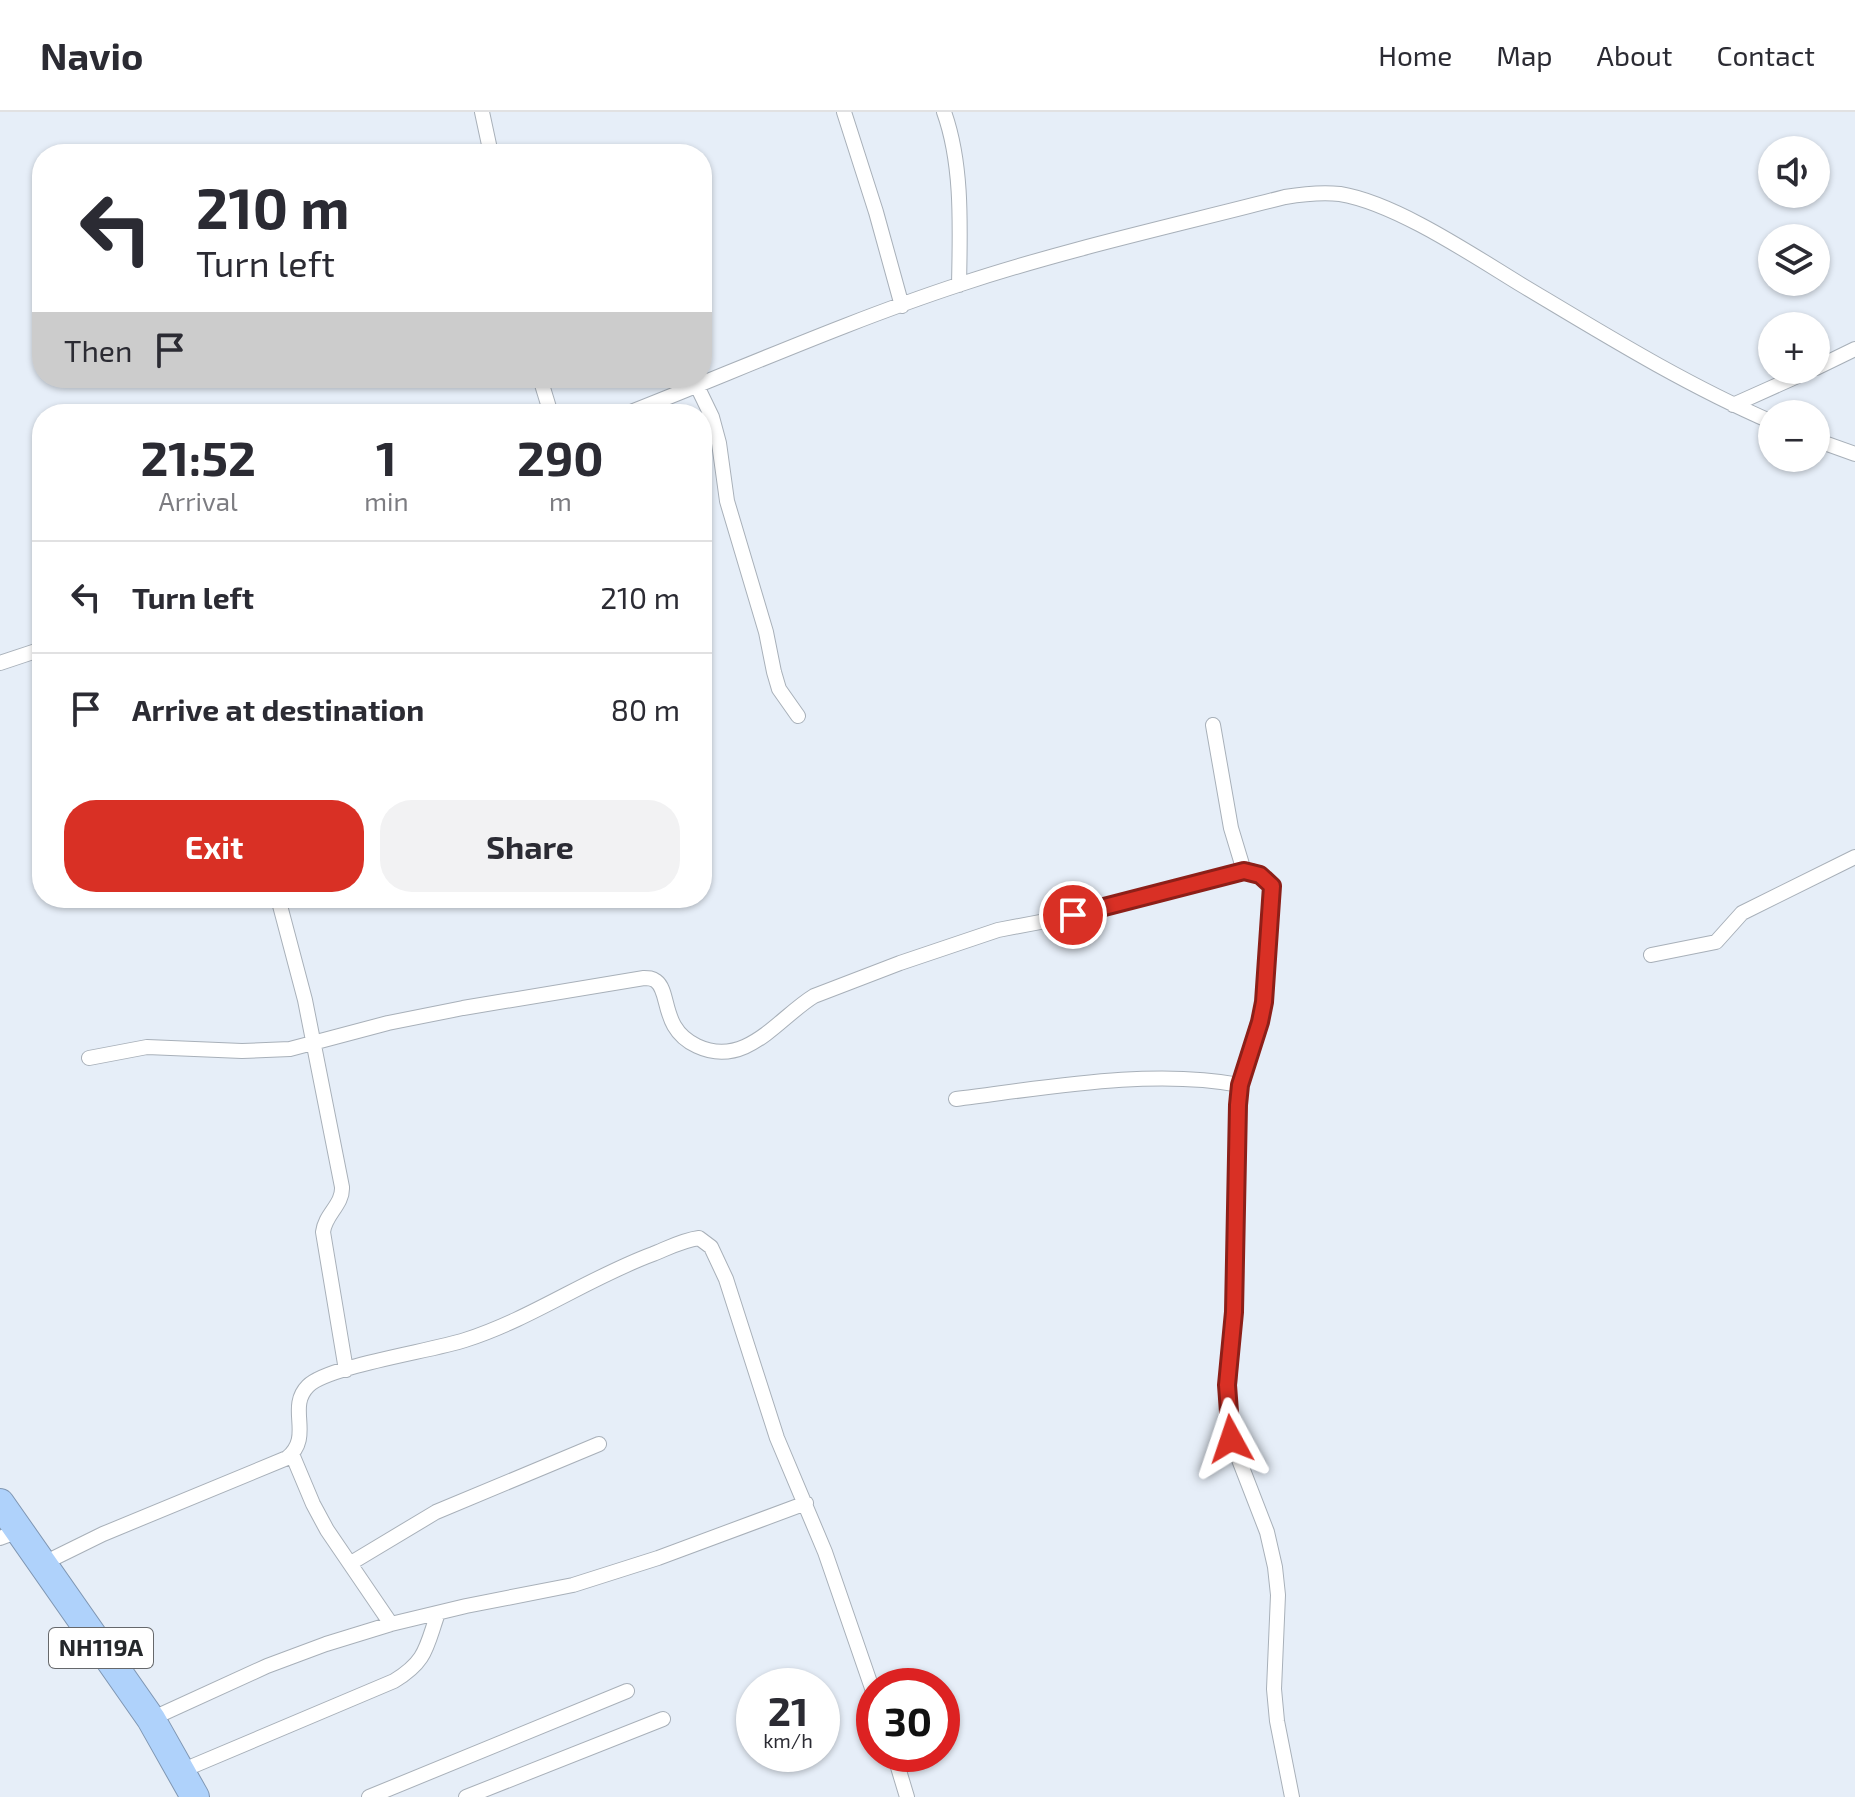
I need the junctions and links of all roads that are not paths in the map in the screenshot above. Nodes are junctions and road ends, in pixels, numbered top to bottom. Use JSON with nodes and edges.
{"nodes":[{"id":1,"x":482,"y":112,"type":"edge"},
{"id":2,"x":844,"y":112,"type":"edge"},
{"id":3,"x":944,"y":112,"type":"edge"},
{"id":4,"x":489,"y":144,"type":"edge"},
{"id":5,"x":959,"y":285,"type":"junction"},
{"id":6,"x":902,"y":306,"type":"junction"},
{"id":7,"x":1855,"y":349,"type":"edge"},
{"id":8,"x":1830,"y":361,"type":"edge"},
{"id":9,"x":712,"y":380,"type":"edge"},
{"id":10,"x":1780,"y":384,"type":"edge"},
{"id":11,"x":692,"y":388,"type":"edge"},
{"id":12,"x":651,"y":404,"type":"edge"},
{"id":13,"x":1733,"y":405,"type":"junction"},
{"id":14,"x":1758,"y":416,"type":"edge"},
{"id":15,"x":712,"y":417,"type":"edge"},
{"id":16,"x":1830,"y":445,"type":"edge"},
{"id":17,"x":1855,"y":454,"type":"edge"},
{"id":18,"x":32,"y":652,"type":"edge"},
{"id":19,"x":0,"y":663,"type":"edge"},
{"id":20,"x":798,"y":716,"type":"dead end"},
{"id":21,"x":1213,"y":725,"type":"dead end"},
{"id":22,"x":1855,"y":857,"type":"edge"},
{"id":23,"x":1244,"y":871,"type":"junction"},
{"id":24,"x":281,"y":908,"type":"edge"},
{"id":25,"x":1651,"y":955,"type":"dead end"},
{"id":26,"x":313,"y":1044,"type":"junction"},
{"id":27,"x":89,"y":1058,"type":"dead end"},
{"id":28,"x":1240,"y":1085,"type":"junction"},
{"id":29,"x":956,"y":1099,"type":"dead end"},
{"id":30,"x":346,"y":1370,"type":"junction"},
{"id":31,"x":599,"y":1444,"type":"dead end"},
{"id":32,"x":292,"y":1454,"type":"junction"},
{"id":33,"x":0,"y":1503,"type":"edge"},
{"id":34,"x":806,"y":1503,"type":"junction"},
{"id":35,"x":10,"y":1534,"type":"edge"},
{"id":36,"x":351,"y":1563,"type":"junction"},
{"id":37,"x":42,"y":1564,"type":"junction"},
{"id":38,"x":438,"y":1613,"type":"junction"},
{"id":39,"x":391,"y":1624,"type":"junction"},
{"id":40,"x":865,"y":1668,"type":"edge"},
{"id":41,"x":627,"y":1691,"type":"dead end"},
{"id":42,"x":151,"y":1719,"type":"junction"},
{"id":43,"x":663,"y":1719,"type":"dead end"},
{"id":44,"x":181,"y":1771,"type":"junction"},
{"id":45,"x":899,"y":1772,"type":"edge"},
{"id":46,"x":195,"y":1797,"type":"edge"},
{"id":47,"x":369,"y":1797,"type":"edge"},
{"id":48,"x":466,"y":1797,"type":"edge"},
{"id":49,"x":907,"y":1797,"type":"edge"},
{"id":50,"x":1292,"y":1797,"type":"edge"}],
"edges":[{"from":1,"to":4,"type":"street"},
{"from":2,"to":6,"type":"street"},
{"from":3,"to":5,"type":"street"},
{"from":5,"to":6,"type":"street"},
{"from":5,"to":13,"type":"street"},
{"from":6,"to":9,"type":"street"},
{"from":7,"to":8,"type":"street"},
{"from":10,"to":13,"type":"street"},
{"from":11,"to":12,"type":"street"},
{"from":13,"to":14,"type":"street"},
{"from":15,"to":20,"type":"street"},
{"from":16,"to":17,"type":"street"},
{"from":18,"to":19,"type":"street"},
{"from":21,"to":23,"type":"street"},
{"from":22,"to":25,"type":"street"},
{"from":23,"to":26,"type":"street"},
{"from":23,"to":28,"type":"street"},
{"from":24,"to":26,"type":"street"},
{"from":26,"to":27,"type":"street"},
{"from":26,"to":30,"type":"street"},
{"from":28,"to":29,"type":"street"},
{"from":28,"to":50,"type":"street"},
{"from":30,"to":32,"type":"street"},
{"from":30,"to":34,"type":"street"},
{"from":31,"to":36,"type":"street"},
{"from":32,"to":36,"type":"street"},
{"from":32,"to":37,"type":"street"},
{"from":33,"to":35,"type":"highway","number":"NH119A"},
{"from":34,"to":38,"type":"street"},
{"from":34,"to":40,"type":"street"},
{"from":35,"to":37,"type":"highway","number":"NH119A"},
{"from":36,"to":39,"type":"street"},
{"from":37,"to":42,"type":"highway","number":"NH119A"},
{"from":38,"to":39,"type":"street"},
{"from":38,"to":44,"type":"street"},
{"from":39,"to":42,"type":"street"},
{"from":41,"to":47,"type":"street"},
{"from":42,"to":44,"type":"highway","number":"NH119A"},
{"from":43,"to":48,"type":"street"},
{"from":44,"to":46,"type":"highway","number":"NH119A"},
{"from":45,"to":49,"type":"street"}]}
